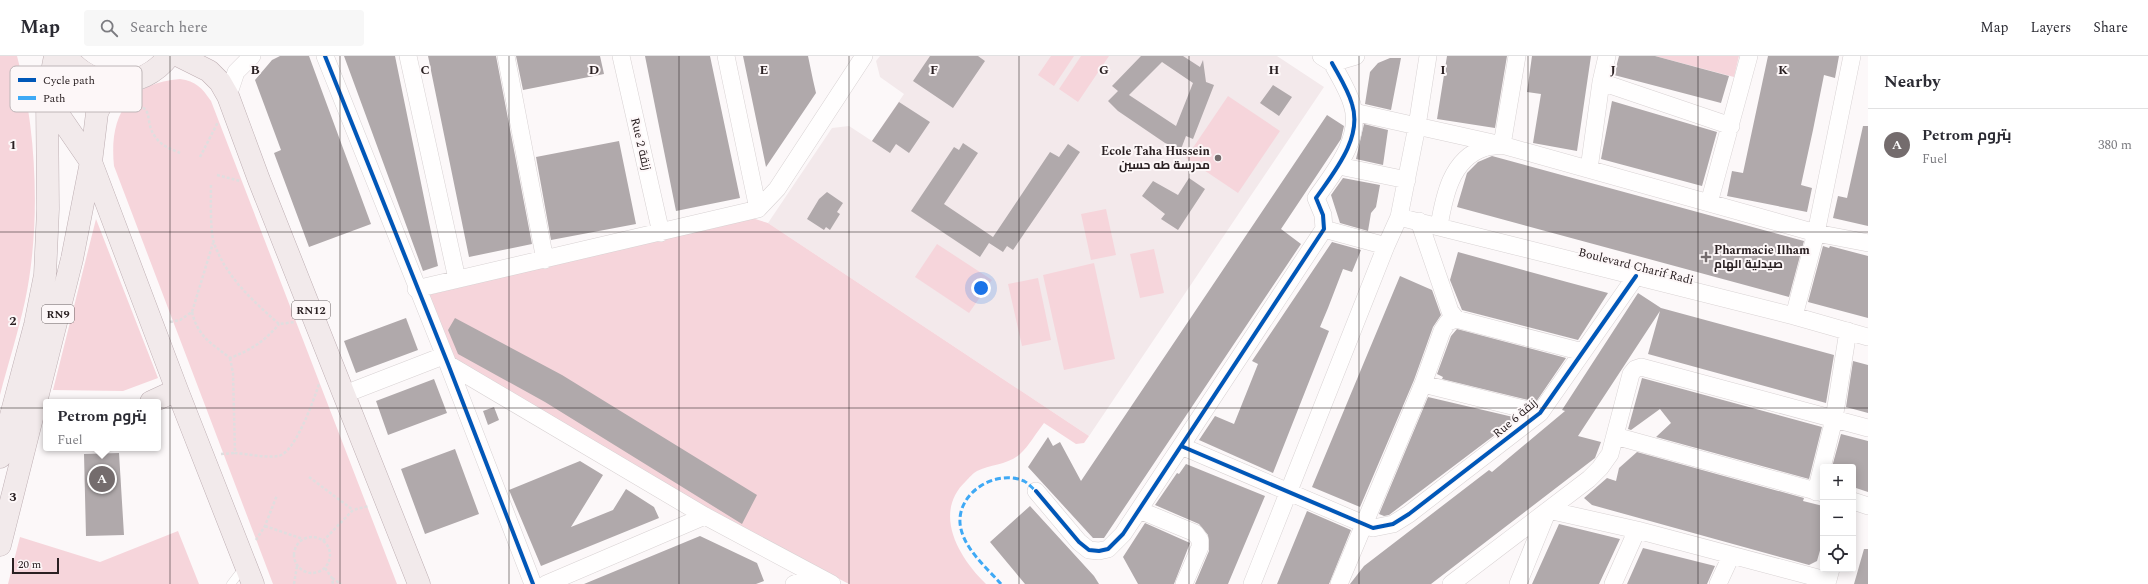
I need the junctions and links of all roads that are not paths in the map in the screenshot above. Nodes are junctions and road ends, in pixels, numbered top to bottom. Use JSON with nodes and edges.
{"nodes":[{"id":1,"x":55,"y":56,"type":"edge"},
{"id":2,"x":66,"y":56,"type":"edge"},
{"id":3,"x":169,"y":56,"type":"edge"},
{"id":4,"x":178,"y":56,"type":"edge"},
{"id":5,"x":252,"y":56,"type":"edge"},
{"id":6,"x":325,"y":56,"type":"edge"},
{"id":7,"x":408,"y":56,"type":"edge"},
{"id":8,"x":506,"y":56,"type":"edge"},
{"id":9,"x":621,"y":56,"type":"edge"},
{"id":10,"x":726,"y":56,"type":"edge"},
{"id":11,"x":864,"y":56,"type":"edge"},
{"id":12,"x":1356,"y":56,"type":"edge"},
{"id":13,"x":1428,"y":56,"type":"edge"},
{"id":14,"x":1517,"y":56,"type":"edge"},
{"id":15,"x":1607,"y":56,"type":"edge"},
{"id":16,"x":1749,"y":56,"type":"edge"},
{"id":17,"x":1852,"y":56,"type":"edge"},
{"id":18,"x":1326,"y":59,"type":"edge"},
{"id":19,"x":53,"y":66,"type":"edge"},
{"id":20,"x":77,"y":66,"type":"edge"},
{"id":21,"x":142,"y":78,"type":"edge"},
{"id":22,"x":1601,"y":82,"type":"junction"},
{"id":23,"x":228,"y":96,"type":"junction"},
{"id":24,"x":47,"y":112,"type":"edge"},
{"id":25,"x":57,"y":112,"type":"edge"},
{"id":26,"x":97,"y":112,"type":"edge"},
{"id":27,"x":1354,"y":112,"type":"junction"},
{"id":28,"x":1417,"y":126,"type":"junction"},
{"id":29,"x":1731,"y":126,"type":"junction"},
{"id":30,"x":1502,"y":145,"type":"junction"},
{"id":31,"x":91,"y":162,"type":"junction"},
{"id":32,"x":1339,"y":166,"type":"junction"},
{"id":33,"x":1589,"y":169,"type":"junction"},
{"id":34,"x":1407,"y":180,"type":"junction"},
{"id":35,"x":1709,"y":203,"type":"junction"},
{"id":36,"x":758,"y":209,"type":"junction"},
{"id":37,"x":1399,"y":217,"type":"junction"},
{"id":38,"x":1419,"y":221,"type":"junction"},
{"id":39,"x":1439,"y":226,"type":"junction"},
{"id":40,"x":1324,"y":229,"type":"junction"},
{"id":41,"x":661,"y":233,"type":"junction"},
{"id":42,"x":1816,"y":233,"type":"junction"},
{"id":43,"x":1868,"y":243,"type":"edge"},
{"id":44,"x":1386,"y":246,"type":"junction"},
{"id":45,"x":545,"y":260,"type":"junction"},
{"id":46,"x":1636,"y":276,"type":"junction"},
{"id":47,"x":457,"y":280,"type":"junction"},
{"id":48,"x":416,"y":288,"type":"junction"},
{"id":49,"x":1794,"y":316,"type":"junction"},
{"id":50,"x":1456,"y":319,"type":"junction"},
{"id":51,"x":1848,"y":331,"type":"junction"},
{"id":52,"x":1868,"y":337,"type":"edge"},
{"id":53,"x":1583,"y":352,"type":"junction"},
{"id":54,"x":446,"y":360,"type":"junction"},
{"id":55,"x":1423,"y":384,"type":"junction"},
{"id":56,"x":176,"y":390,"type":"junction"},
{"id":57,"x":345,"y":394,"type":"junction"},
{"id":58,"x":157,"y":399,"type":"edge"},
{"id":59,"x":40,"y":409,"type":"edge"},
{"id":60,"x":1540,"y":413,"type":"junction"},
{"id":61,"x":1834,"y":419,"type":"junction"},
{"id":62,"x":1868,"y":428,"type":"edge"},
{"id":63,"x":1615,"y":436,"type":"junction"},
{"id":64,"x":1182,"y":446,"type":"junction"},
{"id":65,"x":0,"y":458,"type":"edge"},
{"id":66,"x":1825,"y":464,"type":"edge"},
{"id":67,"x":1036,"y":491,"type":"dead end"},
{"id":68,"x":1289,"y":492,"type":"junction"},
{"id":69,"x":1820,"y":493,"type":"edge"},
{"id":70,"x":1856,"y":502,"type":"edge"},
{"id":71,"x":1868,"y":506,"type":"edge"},
{"id":72,"x":1139,"y":510,"type":"junction"},
{"id":73,"x":1548,"y":510,"type":"junction"},
{"id":74,"x":705,"y":516,"type":"junction"},
{"id":75,"x":1365,"y":524,"type":"junction"},
{"id":76,"x":1637,"y":530,"type":"junction"},
{"id":77,"x":0,"y":545,"type":"edge"},
{"id":78,"x":1731,"y":556,"type":"junction"},
{"id":79,"x":250,"y":565,"type":"edge"},
{"id":80,"x":815,"y":575,"type":"junction"},
{"id":81,"x":1822,"y":577,"type":"edge"},
{"id":82,"x":232,"y":584,"type":"edge"},
{"id":83,"x":420,"y":584,"type":"edge"},
{"id":84,"x":533,"y":584,"type":"edge"},
{"id":85,"x":546,"y":584,"type":"edge"},
{"id":86,"x":794,"y":584,"type":"edge"},
{"id":87,"x":832,"y":584,"type":"edge"},
{"id":88,"x":1184,"y":584,"type":"edge"},
{"id":89,"x":1252,"y":584,"type":"edge"},
{"id":90,"x":1339,"y":584,"type":"edge"},
{"id":91,"x":1451,"y":584,"type":"edge"},
{"id":92,"x":1518,"y":584,"type":"edge"},
{"id":93,"x":1613,"y":584,"type":"edge"},
{"id":94,"x":1718,"y":584,"type":"edge"}],
"edges":[{"from":1,"to":19,"type":"main road","number":"RN9"},
{"from":2,"to":20,"type":"main road"},
{"from":3,"to":21,"type":"main road"},
{"from":4,"to":23,"type":"main road","number":"RN12"},
{"from":5,"to":23,"type":"street"},
{"from":6,"to":48,"type":"street"},
{"from":7,"to":47,"type":"street"},
{"from":8,"to":45,"type":"street"},
{"from":9,"to":41,"type":"street","name":"Rue 2 زنقة"},
{"from":10,"to":36,"type":"street"},
{"from":11,"to":36,"type":"street"},
{"from":12,"to":18,"type":"street"},
{"from":13,"to":28,"type":"street"},
{"from":14,"to":30,"type":"street"},
{"from":15,"to":22,"type":"street"},
{"from":16,"to":29,"type":"street"},
{"from":17,"to":42,"type":"street"},
{"from":18,"to":27,"type":"street"},
{"from":22,"to":29,"type":"street"},
{"from":22,"to":33,"type":"street"},
{"from":23,"to":57,"type":"main road","number":"RN12"},
{"from":24,"to":65,"type":"main road","number":"RN9"},
{"from":25,"to":31,"type":"main road"},
{"from":26,"to":31,"type":"main road","number":"RN9"},
{"from":27,"to":28,"type":"street"},
{"from":27,"to":32,"type":"street"},
{"from":28,"to":30,"type":"street"},
{"from":28,"to":34,"type":"street"},
{"from":29,"to":35,"type":"street"},
{"from":30,"to":33,"type":"street"},
{"from":30,"to":39,"type":"street"},
{"from":31,"to":56,"type":"main road"},
{"from":31,"to":59,"type":"main road","number":"RN9"},
{"from":32,"to":34,"type":"street"},
{"from":32,"to":40,"type":"street"},
{"from":33,"to":35,"type":"street"},
{"from":34,"to":37,"type":"street"},
{"from":35,"to":42,"type":"street"},
{"from":36,"to":41,"type":"street"},
{"from":37,"to":38,"type":"street","name":"Boulevard Charif Radi"},
{"from":37,"to":44,"type":"street"},
{"from":38,"to":39,"type":"street","name":"Boulevard Charif Radi"},
{"from":38,"to":50,"type":"street"},
{"from":39,"to":46,"type":"street","name":"Boulevard Charif Radi"},
{"from":40,"to":44,"type":"street"},
{"from":40,"to":64,"type":"street"},
{"from":41,"to":45,"type":"street"},
{"from":42,"to":43,"type":"street"},
{"from":42,"to":49,"type":"street"},
{"from":44,"to":68,"type":"street"},
{"from":45,"to":47,"type":"street"},
{"from":46,"to":49,"type":"street","name":"Boulevard Charif Radi"},
{"from":46,"to":53,"type":"street","name":"Rue 6 زنقة"},
{"from":47,"to":48,"type":"street"},
{"from":48,"to":54,"type":"street"},
{"from":49,"to":51,"type":"street","name":"Boulevard Charif Radi"},
{"from":50,"to":53,"type":"street"},
{"from":50,"to":55,"type":"street"},
{"from":51,"to":52,"type":"street","name":"Boulevard Charif Radi"},
{"from":51,"to":61,"type":"street"},
{"from":53,"to":60,"type":"street","name":"Rue 6 زنقة"},
{"from":54,"to":57,"type":"street"},
{"from":54,"to":74,"type":"street"},
{"from":54,"to":84,"type":"street"},
{"from":55,"to":60,"type":"street"},
{"from":55,"to":75,"type":"street"},
{"from":56,"to":58,"type":"main road"},
{"from":56,"to":79,"type":"main road"},
{"from":57,"to":83,"type":"main road","number":"RN12"},
{"from":59,"to":77,"type":"main road","number":"RN9"},
{"from":60,"to":75,"type":"street","name":"Rue 6 زنقة"},
{"from":61,"to":62,"type":"street"},
{"from":61,"to":63,"type":"street"},
{"from":61,"to":66,"type":"street"},
{"from":63,"to":69,"type":"street"},
{"from":63,"to":73,"type":"street"},
{"from":64,"to":68,"type":"street","name":"Rue 6 زنقة"},
{"from":64,"to":72,"type":"street"},
{"from":67,"to":72,"type":"street"},
{"from":68,"to":75,"type":"street","name":"Rue 6 زنقة"},
{"from":68,"to":89,"type":"street"},
{"from":70,"to":71,"type":"street"},
{"from":72,"to":88,"type":"street"},
{"from":73,"to":76,"type":"street"},
{"from":73,"to":91,"type":"street"},
{"from":73,"to":92,"type":"street"},
{"from":74,"to":80,"type":"street"},
{"from":74,"to":85,"type":"street"},
{"from":75,"to":90,"type":"street"},
{"from":76,"to":78,"type":"street"},
{"from":76,"to":93,"type":"street"},
{"from":78,"to":81,"type":"street"},
{"from":78,"to":94,"type":"street"},
{"from":79,"to":82,"type":"lane"},
{"from":80,"to":86,"type":"street"},
{"from":80,"to":87,"type":"street"}]}
